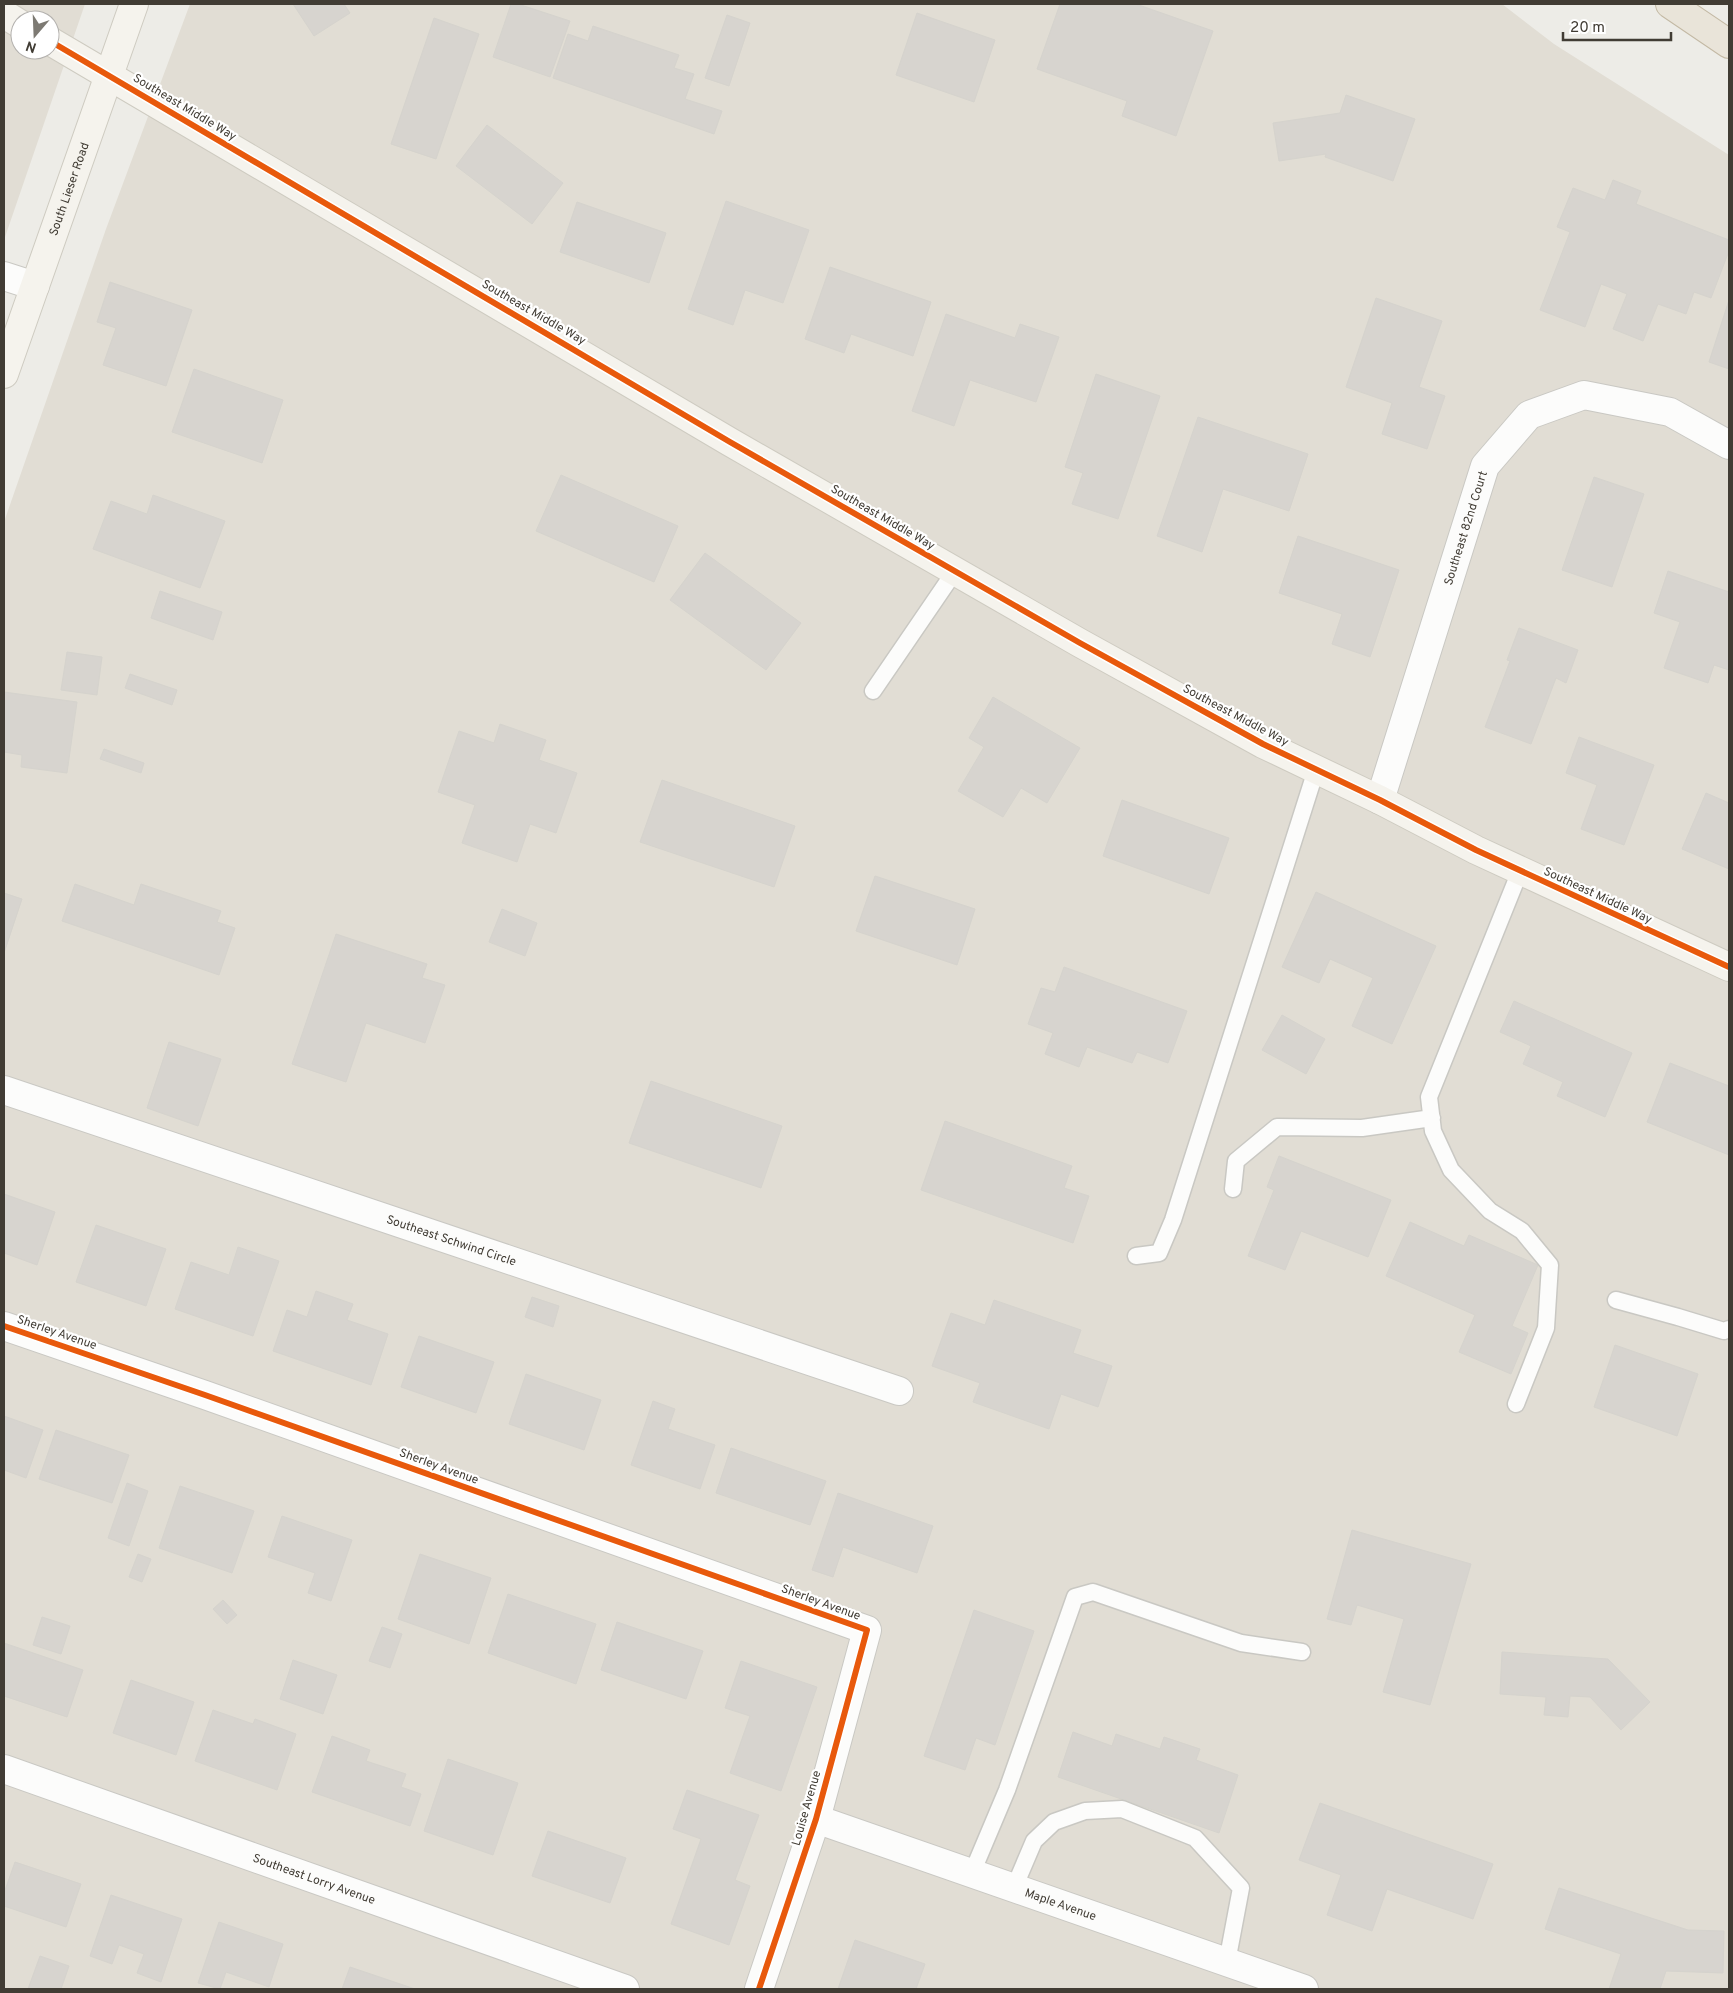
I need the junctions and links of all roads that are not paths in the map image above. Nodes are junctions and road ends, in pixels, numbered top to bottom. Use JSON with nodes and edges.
{"nodes":[{"id":1,"x":134,"y":4,"type":"edge"},
{"id":2,"x":1670,"y":4,"type":"edge"},
{"id":3,"x":1729,"y":44,"type":"edge"},
{"id":4,"x":60,"y":47,"type":"edge"},
{"id":5,"x":109,"y":75,"type":"junction"},
{"id":6,"x":4,"y":276,"type":"edge"},
{"id":7,"x":35,"y":286,"type":"junction"},
{"id":8,"x":4,"y":374,"type":"edge"},
{"id":9,"x":1729,"y":445,"type":"edge"},
{"id":10,"x":955,"y":571,"type":"junction"},
{"id":11,"x":873,"y":691,"type":"dead end"},
{"id":12,"x":1316,"y":770,"type":"junction"},
{"id":13,"x":1380,"y":800,"type":"junction"},
{"id":14,"x":1520,"y":871,"type":"junction"},
{"id":15,"x":1729,"y":967,"type":"edge"},
{"id":16,"x":4,"y":1090,"type":"edge"},
{"id":17,"x":1432,"y":1118,"type":"junction"},
{"id":18,"x":1233,"y":1189,"type":"dead end"},
{"id":19,"x":1136,"y":1256,"type":"dead end"},
{"id":20,"x":1616,"y":1300,"type":"dead end"},
{"id":21,"x":4,"y":1326,"type":"edge"},
{"id":22,"x":1729,"y":1328,"type":"edge"},
{"id":23,"x":899,"y":1391,"type":"dead end"},
{"id":24,"x":1516,"y":1404,"type":"dead end"},
{"id":25,"x":867,"y":1630,"type":"joint"},
{"id":26,"x":1302,"y":1652,"type":"dead end"},
{"id":27,"x":4,"y":1769,"type":"edge"},
{"id":28,"x":816,"y":1819,"type":"junction"},
{"id":29,"x":972,"y":1873,"type":"junction"},
{"id":30,"x":1014,"y":1888,"type":"junction"},
{"id":31,"x":1227,"y":1962,"type":"junction"},
{"id":32,"x":625,"y":1989,"type":"edge"},
{"id":33,"x":759,"y":1989,"type":"edge"},
{"id":34,"x":1304,"y":1989,"type":"edge"}],
"edges":[{"from":1,"to":5,"type":"street","name":"South Lieser Road"},
{"from":2,"to":3,"type":"highway"},
{"from":4,"to":5,"type":"street","name":"Southeast Middle Way"},
{"from":5,"to":7,"type":"street","name":"South Lieser Road"},
{"from":5,"to":10,"type":"street","name":"Southeast Middle Way"},
{"from":6,"to":7,"type":"street"},
{"from":7,"to":8,"type":"street","name":"South Lieser Road"},
{"from":9,"to":13,"type":"street","name":"Southeast 82nd Court"},
{"from":10,"to":11,"type":"lane"},
{"from":10,"to":12,"type":"street","name":"Southeast Middle Way"},
{"from":12,"to":13,"type":"street","name":"Southeast Middle Way"},
{"from":12,"to":19,"type":"lane"},
{"from":13,"to":14,"type":"street","name":"Southeast Middle Way"},
{"from":14,"to":15,"type":"street","name":"Southeast Middle Way"},
{"from":14,"to":17,"type":"lane"},
{"from":16,"to":23,"type":"street","name":"Southeast Schwind Circle"},
{"from":17,"to":18,"type":"lane"},
{"from":17,"to":24,"type":"lane"},
{"from":20,"to":22,"type":"lane"},
{"from":21,"to":25,"type":"street","name":"Sherley Avenue"},
{"from":25,"to":28,"type":"street","name":"Louise Avenue"},
{"from":26,"to":29,"type":"lane"},
{"from":27,"to":32,"type":"street","name":"Southeast Lorry Avenue"},
{"from":28,"to":29,"type":"street","name":"Maple Avenue"},
{"from":28,"to":33,"type":"street","name":"Louise Avenue"},
{"from":29,"to":30,"type":"street","name":"Maple Avenue"},
{"from":30,"to":31,"type":"street","name":"Maple Avenue"},
{"from":30,"to":31,"type":"lane"},
{"from":31,"to":34,"type":"street","name":"Maple Avenue"}]}
